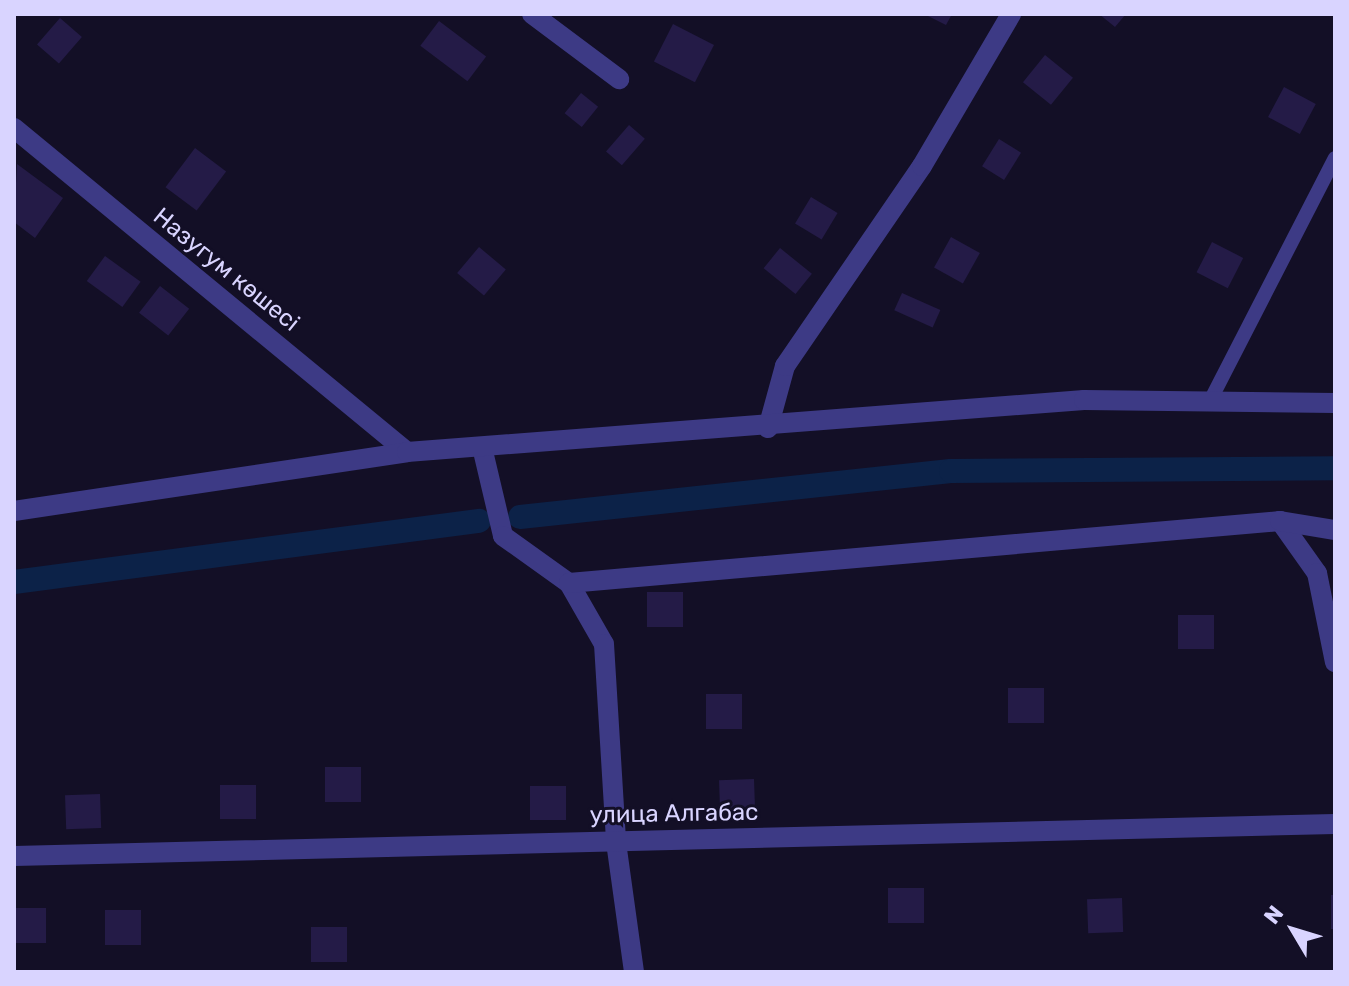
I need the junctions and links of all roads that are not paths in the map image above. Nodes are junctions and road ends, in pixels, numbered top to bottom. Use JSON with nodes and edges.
{"nodes":[{"id":1,"x":532,"y":14,"type":"edge"},
{"id":2,"x":1011,"y":14,"type":"edge"},
{"id":3,"x":619,"y":79,"type":"dead end"},
{"id":4,"x":14,"y":128,"type":"edge"},
{"id":5,"x":1335,"y":158,"type":"edge"},
{"id":6,"x":1210,"y":401,"type":"junction"},
{"id":7,"x":1335,"y":403,"type":"edge"},
{"id":8,"x":768,"y":428,"type":"junction"},
{"id":9,"x":482,"y":447,"type":"junction"},
{"id":10,"x":407,"y":452,"type":"junction"},
{"id":11,"x":14,"y":511,"type":"edge"},
{"id":12,"x":1280,"y":521,"type":"junction"},
{"id":13,"x":1335,"y":530,"type":"edge"},
{"id":14,"x":569,"y":583,"type":"junction"},
{"id":15,"x":1335,"y":662,"type":"edge"},
{"id":16,"x":1335,"y":824,"type":"edge"},
{"id":17,"x":616,"y":842,"type":"junction"},
{"id":18,"x":14,"y":856,"type":"edge"},
{"id":19,"x":634,"y":972,"type":"edge"}],
"edges":[{"from":1,"to":3,"type":"street"},
{"from":2,"to":8,"type":"street"},
{"from":4,"to":10,"type":"street","name":"Назугум көшесі"},
{"from":5,"to":6,"type":"lane"},
{"from":6,"to":7,"type":"street"},
{"from":6,"to":8,"type":"street"},
{"from":8,"to":9,"type":"street"},
{"from":9,"to":10,"type":"street"},
{"from":9,"to":14,"type":"street"},
{"from":10,"to":11,"type":"street"},
{"from":12,"to":13,"type":"street"},
{"from":12,"to":14,"type":"street"},
{"from":12,"to":15,"type":"street"},
{"from":14,"to":17,"type":"street"},
{"from":16,"to":17,"type":"street","name":"улица Алгабас"},
{"from":17,"to":18,"type":"street","name":"улица Алгабас"},
{"from":17,"to":19,"type":"street"}]}
